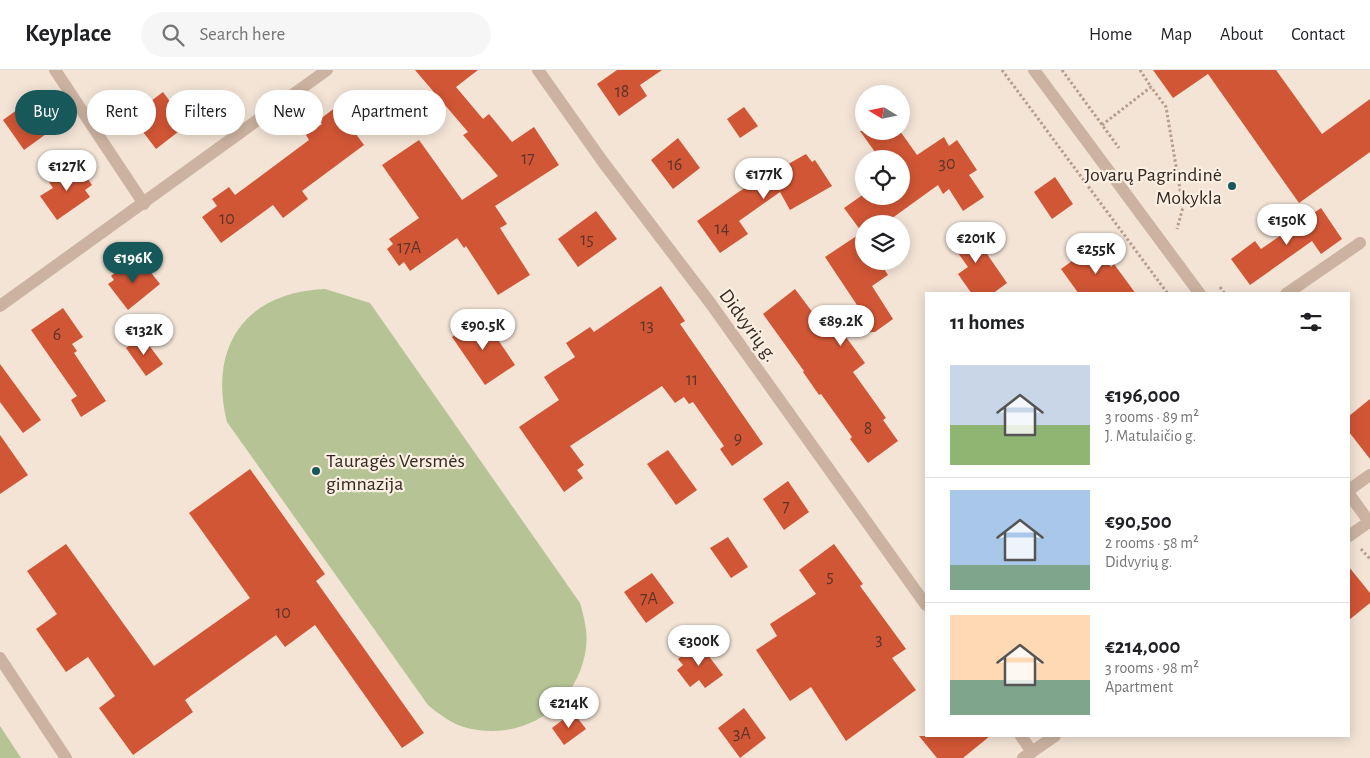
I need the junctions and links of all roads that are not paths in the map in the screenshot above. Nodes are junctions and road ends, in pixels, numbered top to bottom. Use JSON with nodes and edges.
{"nodes":[{"id":1,"x":55,"y":70,"type":"edge"},
{"id":2,"x":327,"y":70,"type":"edge"},
{"id":3,"x":538,"y":70,"type":"edge"},
{"id":4,"x":1034,"y":70,"type":"edge"},
{"id":5,"x":144,"y":204,"type":"junction"},
{"id":6,"x":1360,"y":244,"type":"dead end"},
{"id":7,"x":1199,"y":292,"type":"edge"},
{"id":8,"x":1289,"y":292,"type":"edge"},
{"id":9,"x":0,"y":306,"type":"edge"},
{"id":10,"x":1370,"y":475,"type":"edge"},
{"id":11,"x":1350,"y":489,"type":"edge"},
{"id":12,"x":1350,"y":495,"type":"edge"},
{"id":13,"x":1370,"y":523,"type":"edge"},
{"id":14,"x":1350,"y":535,"type":"edge"},
{"id":15,"x":925,"y":604,"type":"edge"},
{"id":16,"x":0,"y":658,"type":"edge"},
{"id":17,"x":1021,"y":737,"type":"edge"},
{"id":18,"x":1054,"y":737,"type":"edge"},
{"id":19,"x":1028,"y":755,"type":"edge"},
{"id":20,"x":66,"y":758,"type":"edge"}],
"edges":[{"from":1,"to":5,"type":"street"},
{"from":2,"to":5,"type":"street"},
{"from":3,"to":15,"type":"street","name":"Didvyrių g."},
{"from":4,"to":7,"type":"street"},
{"from":5,"to":9,"type":"street"},
{"from":6,"to":8,"type":"street"},
{"from":10,"to":11,"type":"street"},
{"from":12,"to":13,"type":"street"},
{"from":13,"to":14,"type":"street"},
{"from":16,"to":20,"type":"street"},
{"from":17,"to":19,"type":"street"},
{"from":18,"to":19,"type":"street"}]}
